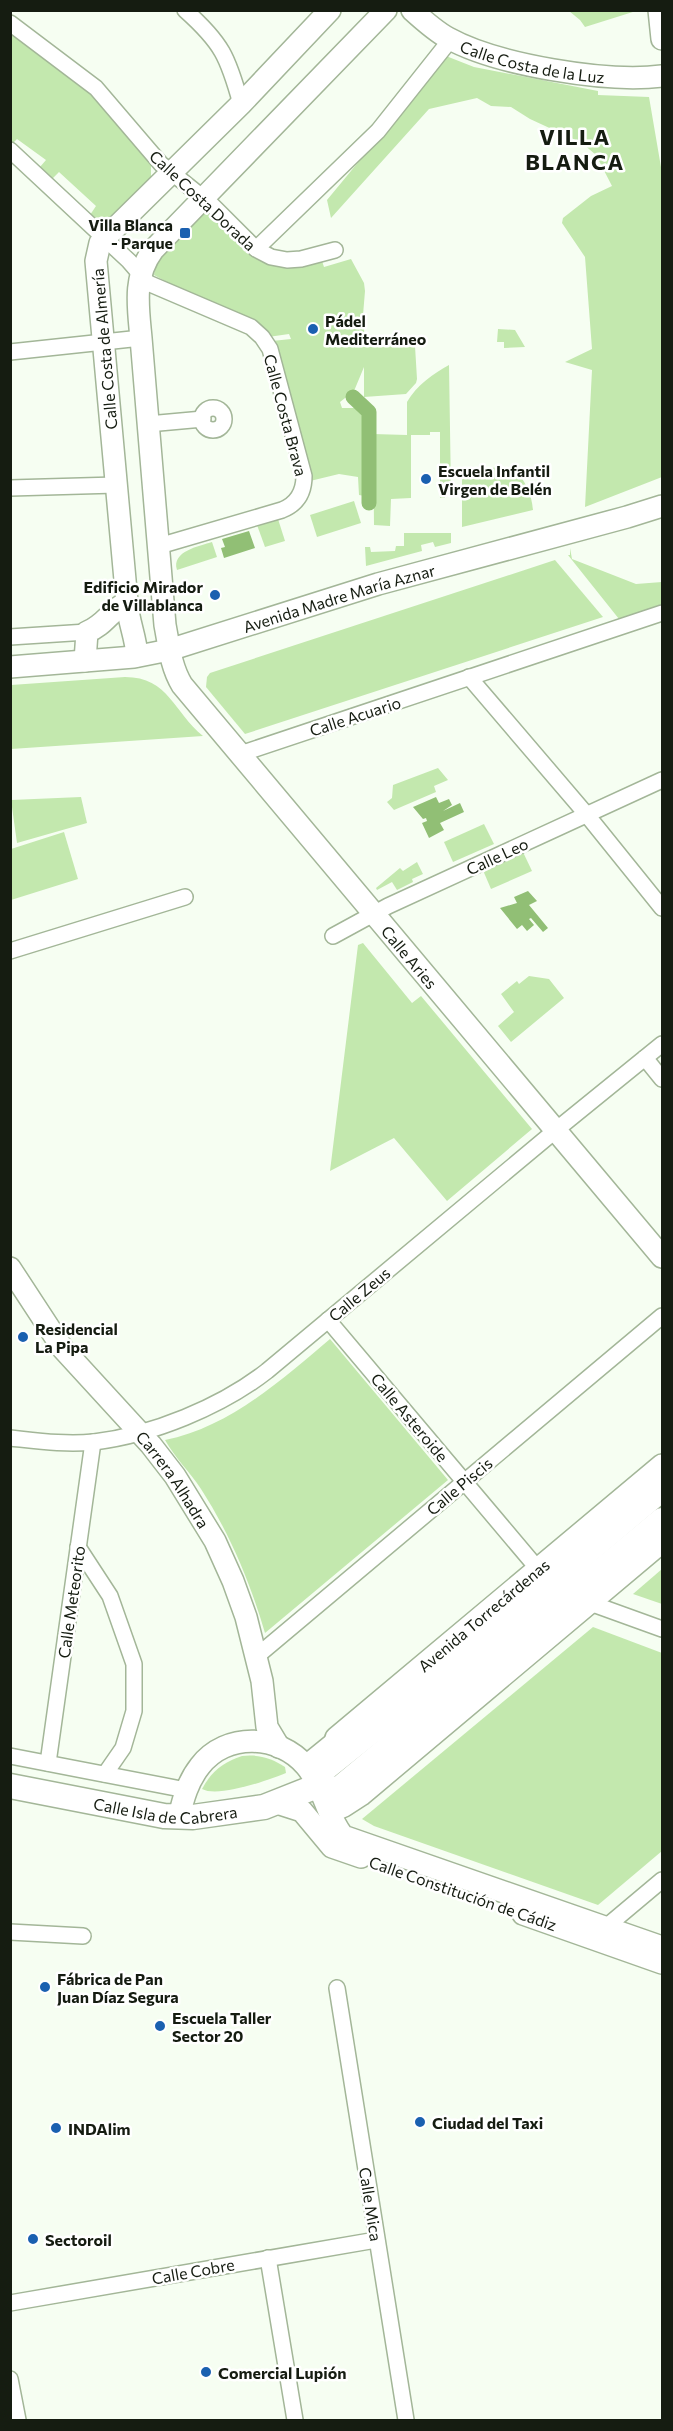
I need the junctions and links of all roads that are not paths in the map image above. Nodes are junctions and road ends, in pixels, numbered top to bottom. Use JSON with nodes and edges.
{"nodes":[{"id":1,"x":185,"y":10,"type":"edge"},
{"id":2,"x":386,"y":10,"type":"edge"},
{"id":3,"x":412,"y":10,"type":"edge"},
{"id":4,"x":659,"y":10,"type":"edge"},
{"id":5,"x":323,"y":14,"type":"edge"},
{"id":6,"x":10,"y":23,"type":"edge"},
{"id":7,"x":451,"y":39,"type":"junction"},
{"id":8,"x":663,"y":39,"type":"edge"},
{"id":9,"x":663,"y":76,"type":"edge"},
{"id":10,"x":241,"y":104,"type":"junction"},
{"id":11,"x":10,"y":150,"type":"edge"},
{"id":12,"x":10,"y":163,"type":"edge"},
{"id":13,"x":27,"y":164,"type":"junction"},
{"id":14,"x":172,"y":173,"type":"junction"},
{"id":15,"x":203,"y":199,"type":"junction"},
{"id":16,"x":105,"y":238,"type":"junction"},
{"id":17,"x":256,"y":249,"type":"junction"},
{"id":18,"x":335,"y":250,"type":"dead end"},
{"id":19,"x":140,"y":274,"type":"junction"},
{"id":20,"x":141,"y":338,"type":"junction"},
{"id":21,"x":103,"y":341,"type":"junction"},
{"id":22,"x":10,"y":352,"type":"edge"},
{"id":23,"x":203,"y":419,"type":"dead end"},
{"id":24,"x":148,"y":424,"type":"junction"},
{"id":25,"x":116,"y":485,"type":"junction"},
{"id":26,"x":10,"y":488,"type":"edge"},
{"id":27,"x":663,"y":506,"type":"edge"},
{"id":28,"x":159,"y":546,"type":"junction"},
{"id":29,"x":127,"y":602,"type":"junction"},
{"id":30,"x":663,"y":613,"type":"edge"},
{"id":31,"x":165,"y":625,"type":"junction"},
{"id":32,"x":132,"y":628,"type":"junction"},
{"id":33,"x":87,"y":632,"type":"junction"},
{"id":34,"x":10,"y":637,"type":"edge"},
{"id":35,"x":169,"y":650,"type":"junction"},
{"id":36,"x":137,"y":656,"type":"junction"},
{"id":37,"x":85,"y":661,"type":"junction"},
{"id":38,"x":10,"y":667,"type":"edge"},
{"id":39,"x":469,"y":677,"type":"junction"},
{"id":40,"x":240,"y":754,"type":"junction"},
{"id":41,"x":663,"y":780,"type":"edge"},
{"id":42,"x":587,"y":814,"type":"junction"},
{"id":43,"x":185,"y":897,"type":"dead end"},
{"id":44,"x":663,"y":908,"type":"edge"},
{"id":45,"x":373,"y":913,"type":"junction"},
{"id":46,"x":333,"y":936,"type":"dead end"},
{"id":47,"x":10,"y":951,"type":"edge"},
{"id":48,"x":663,"y":1044,"type":"edge"},
{"id":49,"x":645,"y":1058,"type":"junction"},
{"id":50,"x":663,"y":1079,"type":"edge"},
{"id":51,"x":556,"y":1130,"type":"junction"},
{"id":52,"x":663,"y":1257,"type":"edge"},
{"id":53,"x":10,"y":1268,"type":"edge"},
{"id":54,"x":663,"y":1316,"type":"edge"},
{"id":55,"x":328,"y":1320,"type":"junction"},
{"id":56,"x":140,"y":1433,"type":"junction"},
{"id":57,"x":10,"y":1438,"type":"edge"},
{"id":58,"x":93,"y":1442,"type":"junction"},
{"id":59,"x":663,"y":1465,"type":"edge"},
{"id":60,"x":464,"y":1482,"type":"junction"},
{"id":61,"x":663,"y":1488,"type":"edge"},
{"id":62,"x":663,"y":1520,"type":"edge"},
{"id":63,"x":663,"y":1542,"type":"edge"},
{"id":64,"x":78,"y":1547,"type":"junction"},
{"id":65,"x":538,"y":1569,"type":"junction"},
{"id":66,"x":590,"y":1603,"type":"junction"},
{"id":67,"x":663,"y":1629,"type":"edge"},
{"id":68,"x":257,"y":1656,"type":"junction"},
{"id":69,"x":267,"y":1727,"type":"junction"},
{"id":70,"x":336,"y":1738,"type":"joint"},
{"id":71,"x":247,"y":1741,"type":"junction"},
{"id":72,"x":279,"y":1747,"type":"junction"},
{"id":73,"x":10,"y":1756,"type":"edge"},
{"id":74,"x":48,"y":1763,"type":"junction"},
{"id":75,"x":105,"y":1774,"type":"junction"},
{"id":76,"x":321,"y":1784,"type":"junction"},
{"id":77,"x":10,"y":1786,"type":"edge"},
{"id":78,"x":186,"y":1790,"type":"junction"},
{"id":79,"x":277,"y":1803,"type":"junction"},
{"id":80,"x":178,"y":1817,"type":"junction"},
{"id":81,"x":663,"y":1880,"type":"edge"},
{"id":82,"x":606,"y":1927,"type":"junction"},
{"id":83,"x":10,"y":1932,"type":"edge"},
{"id":84,"x":83,"y":1936,"type":"dead end"},
{"id":85,"x":663,"y":1947,"type":"edge"},
{"id":86,"x":663,"y":1963,"type":"edge"},
{"id":87,"x":337,"y":1988,"type":"dead end"},
{"id":88,"x":376,"y":2240,"type":"junction"},
{"id":89,"x":268,"y":2258,"type":"junction"},
{"id":90,"x":10,"y":2303,"type":"edge"},
{"id":91,"x":10,"y":2379,"type":"edge"},
{"id":92,"x":18,"y":2421,"type":"edge"},
{"id":93,"x":295,"y":2421,"type":"edge"},
{"id":94,"x":406,"y":2421,"type":"edge"}],
"edges":[{"from":1,"to":10,"type":"street"},
{"from":2,"to":15,"type":"street"},
{"from":3,"to":7,"type":"street","name":"Calle Costa de la Luz"},
{"from":4,"to":8,"type":"street"},
{"from":5,"to":10,"type":"street","name":"Calle Costa de Almería"},
{"from":6,"to":14,"type":"street","name":"Calle Costa Dorada"},
{"from":7,"to":9,"type":"street","name":"Calle Costa de la Luz"},
{"from":7,"to":17,"type":"street"},
{"from":10,"to":14,"type":"street","name":"Calle Costa de Almería"},
{"from":11,"to":13,"type":"street","name":"Calle Costa Brava"},
{"from":12,"to":13,"type":"street"},
{"from":13,"to":16,"type":"street","name":"Calle Costa Brava"},
{"from":14,"to":15,"type":"street","name":"Calle Costa Dorada"},
{"from":14,"to":16,"type":"street","name":"Calle Costa de Almería"},
{"from":15,"to":17,"type":"street","name":"Calle Costa Dorada"},
{"from":15,"to":19,"type":"street"},
{"from":16,"to":19,"type":"street","name":"Calle Costa Brava"},
{"from":16,"to":21,"type":"street","name":"Calle Costa de Almería"},
{"from":17,"to":18,"type":"street","name":"Calle Costa Dorada"},
{"from":19,"to":20,"type":"street"},
{"from":19,"to":28,"type":"street","name":"Calle Costa Brava"},
{"from":20,"to":21,"type":"street"},
{"from":20,"to":24,"type":"street"},
{"from":21,"to":22,"type":"street"},
{"from":21,"to":25,"type":"street","name":"Calle Costa de Almería"},
{"from":23,"to":24,"type":"street"},
{"from":24,"to":28,"type":"street"},
{"from":25,"to":26,"type":"street"},
{"from":25,"to":29,"type":"street","name":"Calle Costa de Almería"},
{"from":27,"to":35,"type":"street","name":"Avenida Madre María Aznar"},
{"from":28,"to":31,"type":"street"},
{"from":29,"to":32,"type":"street","name":"Calle Costa de Almería"},
{"from":29,"to":33,"type":"street"},
{"from":30,"to":39,"type":"street","name":"Calle Acuario"},
{"from":31,"to":32,"type":"street"},
{"from":31,"to":35,"type":"street"},
{"from":32,"to":36,"type":"street","name":"Calle Costa de Almería"},
{"from":33,"to":34,"type":"street"},
{"from":33,"to":37,"type":"street"},
{"from":35,"to":36,"type":"street","name":"Avenida Madre María Aznar"},
{"from":35,"to":40,"type":"street","name":"Calle Aries"},
{"from":36,"to":37,"type":"street","name":"Avenida Madre María Aznar"},
{"from":37,"to":38,"type":"street","name":"Avenida Madre María Aznar"},
{"from":39,"to":40,"type":"street","name":"Calle Acuario"},
{"from":39,"to":42,"type":"street"},
{"from":40,"to":45,"type":"street","name":"Calle Aries"},
{"from":41,"to":42,"type":"street","name":"Calle Leo"},
{"from":42,"to":44,"type":"street"},
{"from":42,"to":45,"type":"street","name":"Calle Leo"},
{"from":43,"to":47,"type":"street"},
{"from":45,"to":46,"type":"street","name":"Calle Leo"},
{"from":45,"to":51,"type":"street","name":"Calle Aries"},
{"from":48,"to":49,"type":"street","name":"Calle Zeus"},
{"from":49,"to":50,"type":"street"},
{"from":49,"to":51,"type":"street","name":"Calle Zeus"},
{"from":51,"to":52,"type":"street","name":"Calle Aries"},
{"from":51,"to":55,"type":"street","name":"Calle Zeus"},
{"from":53,"to":56,"type":"street","name":"Carrera Alhadra"},
{"from":54,"to":60,"type":"street","name":"Calle Piscis"},
{"from":55,"to":56,"type":"street","name":"Calle Zeus"},
{"from":55,"to":60,"type":"street","name":"Calle Asteroide"},
{"from":56,"to":58,"type":"street","name":"Calle Zeus"},
{"from":56,"to":68,"type":"street","name":"Carrera Alhadra"},
{"from":57,"to":58,"type":"street","name":"Calle Zeus"},
{"from":58,"to":64,"type":"street","name":"Calle Meteorito"},
{"from":59,"to":65,"type":"street","name":"Avenida Torrecárdenas"},
{"from":60,"to":65,"type":"street","name":"Calle Asteroide"},
{"from":60,"to":68,"type":"street","name":"Calle Piscis"},
{"from":61,"to":76,"type":"main road","name":"Avenida Torrecárdenas"},
{"from":62,"to":76,"type":"main road"},
{"from":63,"to":66,"type":"street"},
{"from":64,"to":74,"type":"street","name":"Calle Meteorito"},
{"from":64,"to":75,"type":"street"},
{"from":65,"to":70,"type":"street","name":"Avenida Torrecárdenas"},
{"from":66,"to":67,"type":"street"},
{"from":66,"to":76,"type":"street"},
{"from":68,"to":69,"type":"street","name":"Carrera Alhadra"},
{"from":69,"to":71,"type":"street"},
{"from":69,"to":72,"type":"street","name":"Carrera Alhadra"},
{"from":70,"to":76,"type":"street","name":"Avenida Torrecárdenas"},
{"from":71,"to":72,"type":"street"},
{"from":71,"to":78,"type":"street"},
{"from":72,"to":76,"type":"street"},
{"from":73,"to":74,"type":"street","name":"Calle Isla de Cabrera"},
{"from":74,"to":75,"type":"street","name":"Calle Isla de Cabrera"},
{"from":75,"to":78,"type":"street","name":"Calle Isla de Cabrera"},
{"from":76,"to":79,"type":"main road","name":"Calle Isla de Cabrera"},
{"from":76,"to":82,"type":"street","name":"Calle Constitución de Cádiz"},
{"from":77,"to":80,"type":"main road","name":"Calle Isla de Cabrera"},
{"from":78,"to":80,"type":"street"},
{"from":79,"to":80,"type":"main road","name":"Calle Isla de Cabrera"},
{"from":79,"to":86,"type":"street","name":"Calle Constitución de Cádiz"},
{"from":81,"to":82,"type":"street"},
{"from":82,"to":85,"type":"street","name":"Calle Constitución de Cádiz"},
{"from":83,"to":84,"type":"street"},
{"from":87,"to":88,"type":"street","name":"Calle Mica"},
{"from":88,"to":89,"type":"street","name":"Calle Cobre"},
{"from":88,"to":94,"type":"street","name":"Calle Mica"},
{"from":89,"to":90,"type":"street","name":"Calle Cobre"},
{"from":89,"to":93,"type":"street"},
{"from":91,"to":92,"type":"street"}]}
